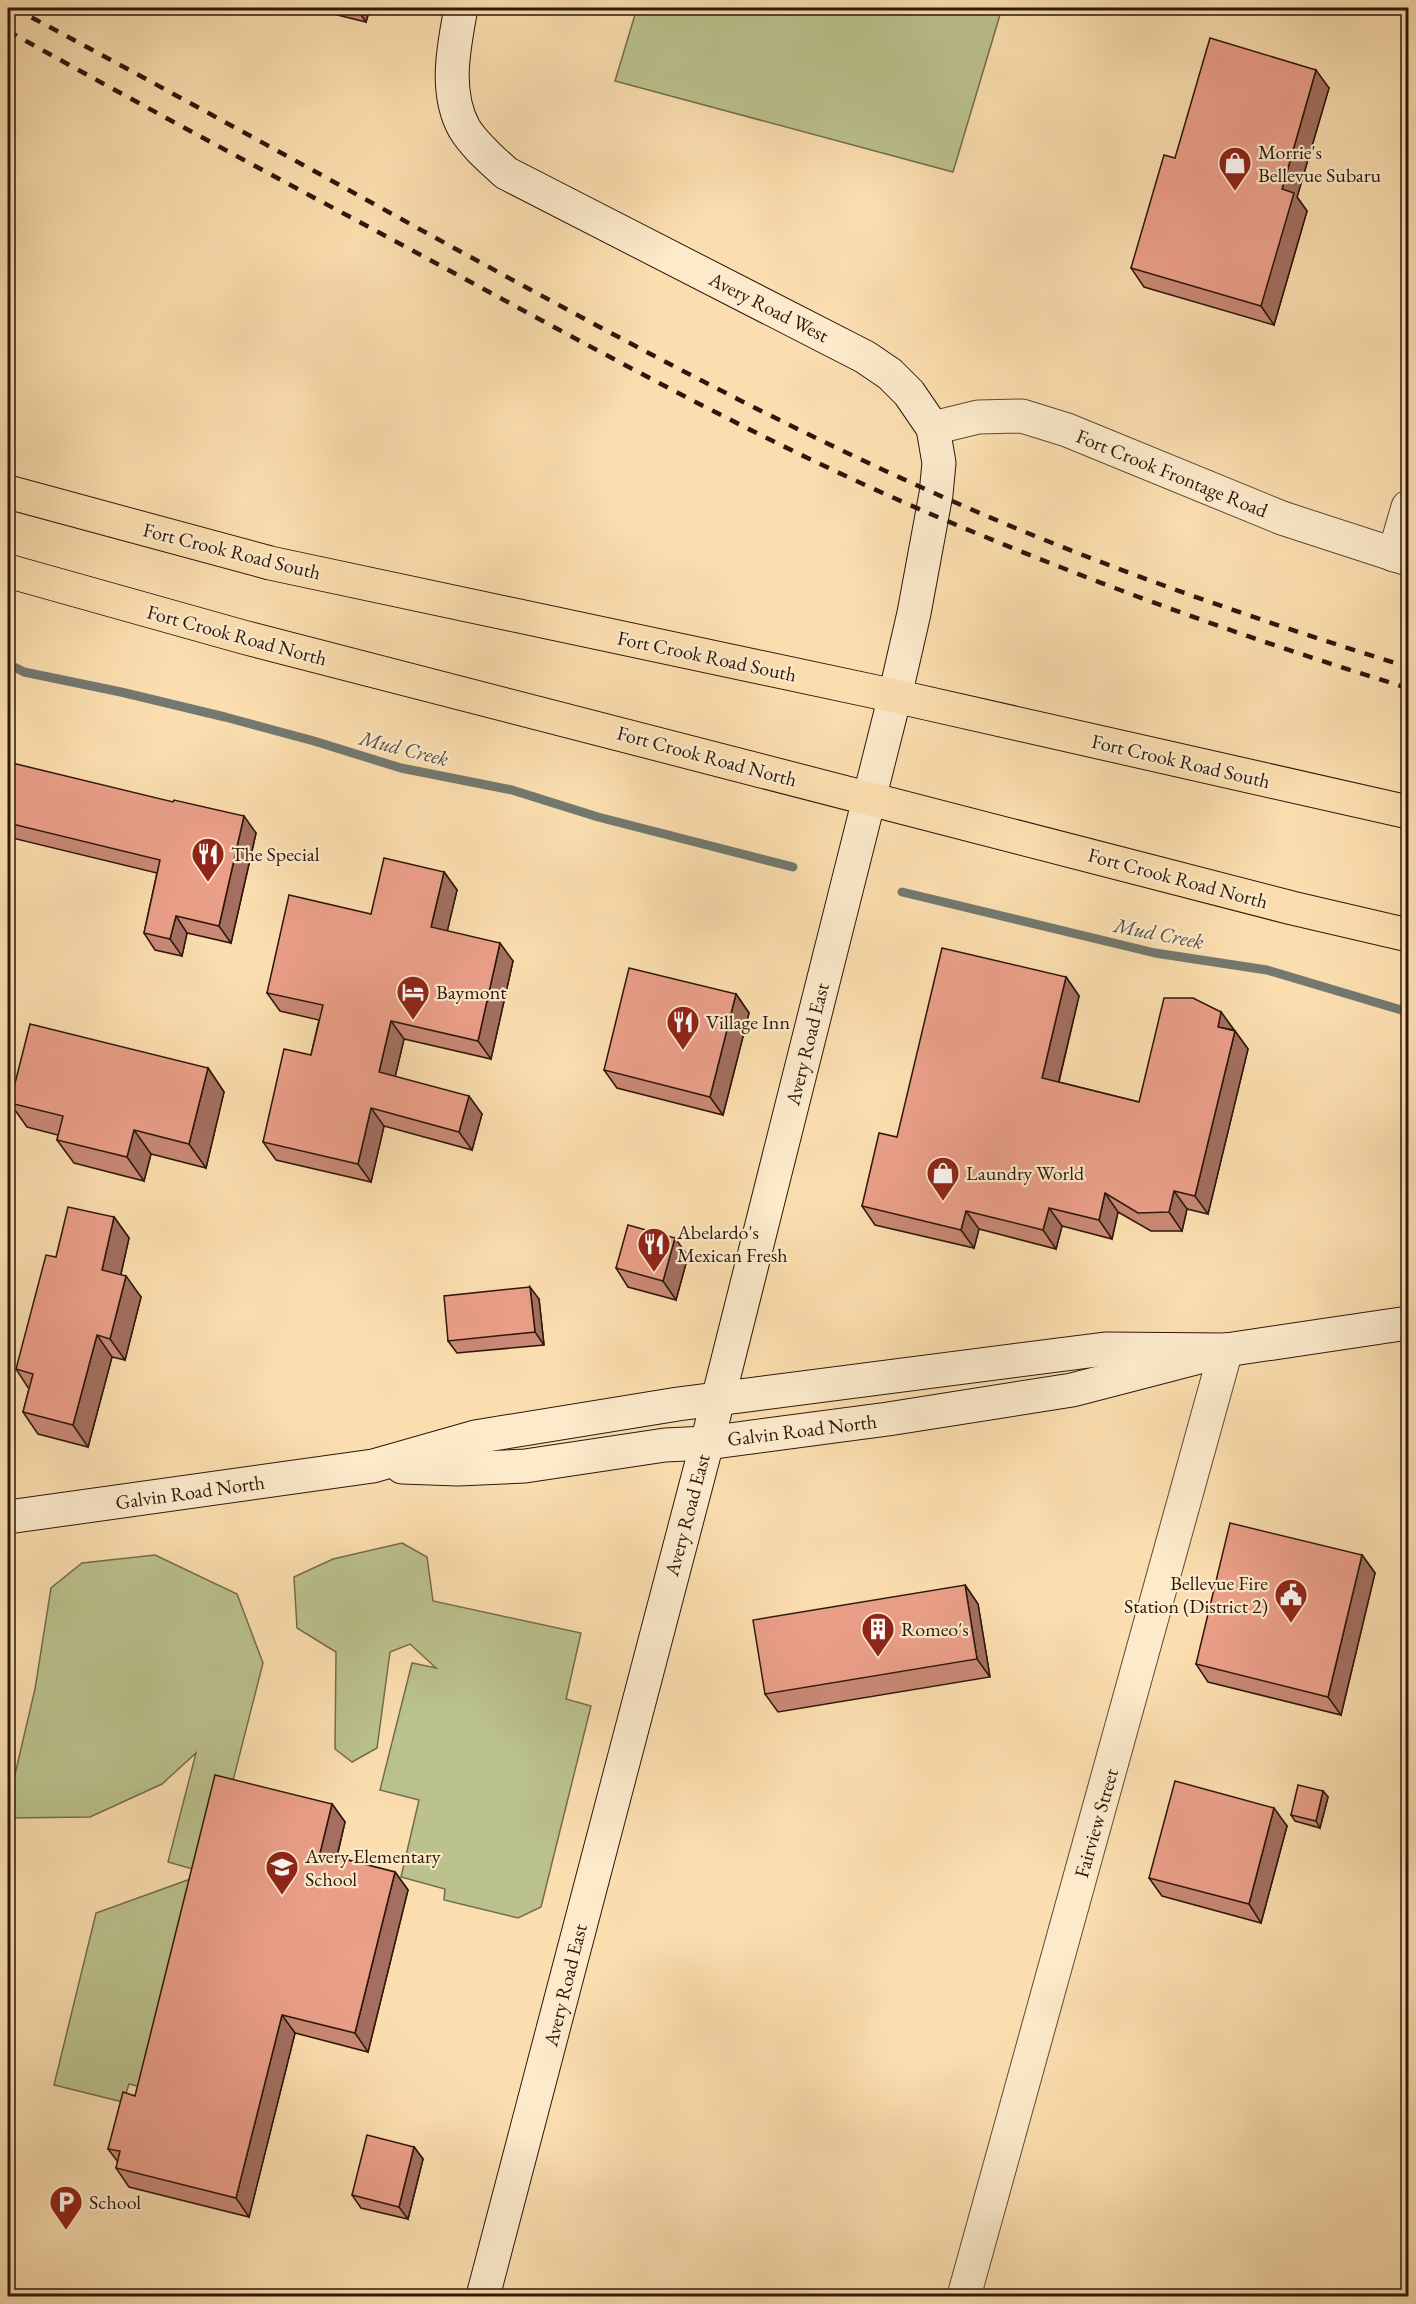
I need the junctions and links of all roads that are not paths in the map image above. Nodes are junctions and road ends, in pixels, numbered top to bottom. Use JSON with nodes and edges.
{"nodes":[{"id":1,"x":461,"y":8,"type":"edge"},
{"id":2,"x":933,"y":428,"type":"junction"},
{"id":3,"x":8,"y":492,"type":"edge"},
{"id":4,"x":1408,"y":507,"type":"edge"},
{"id":5,"x":1401,"y":557,"type":"edge"},
{"id":6,"x":8,"y":571,"type":"edge"},
{"id":7,"x":895,"y":696,"type":"junction"},
{"id":8,"x":870,"y":798,"type":"junction"},
{"id":9,"x":1408,"y":812,"type":"edge"},
{"id":10,"x":1408,"y":935,"type":"edge"},
{"id":11,"x":1408,"y":1323,"type":"edge"},
{"id":12,"x":1226,"y":1350,"type":"junction"},
{"id":13,"x":718,"y":1399,"type":"junction"},
{"id":14,"x":707,"y":1443,"type":"junction"},
{"id":15,"x":373,"y":1466,"type":"junction"},
{"id":16,"x":8,"y":1517,"type":"edge"},
{"id":17,"x":483,"y":2296,"type":"edge"},
{"id":18,"x":964,"y":2296,"type":"edge"}],
"edges":[{"from":1,"to":2,"type":"street","name":"Avery Road West"},
{"from":2,"to":5,"type":"street","name":"Fort Crook Frontage Road"},
{"from":2,"to":7,"type":"street","name":"Avery Road West"},
{"from":3,"to":7,"type":"main road","name":"Fort Crook Road South"},
{"from":4,"to":5,"type":"street"},
{"from":6,"to":8,"type":"main road","name":"Fort Crook Road North"},
{"from":7,"to":8,"type":"street","name":"Avery Road East"},
{"from":7,"to":9,"type":"main road","name":"Fort Crook Road South"},
{"from":8,"to":10,"type":"main road","name":"Fort Crook Road North"},
{"from":8,"to":13,"type":"street","name":"Avery Road East"},
{"from":11,"to":12,"type":"street","name":"Galvin Road North"},
{"from":12,"to":13,"type":"street","name":"Galvin Road North"},
{"from":12,"to":14,"type":"street","name":"Galvin Road North"},
{"from":12,"to":18,"type":"street","name":"Fairview Street"},
{"from":13,"to":14,"type":"street","name":"Avery Road East"},
{"from":13,"to":15,"type":"street","name":"Galvin Road North"},
{"from":14,"to":15,"type":"street","name":"Galvin Road North"},
{"from":14,"to":17,"type":"street","name":"Avery Road East"},
{"from":15,"to":16,"type":"street","name":"Galvin Road North"}]}
